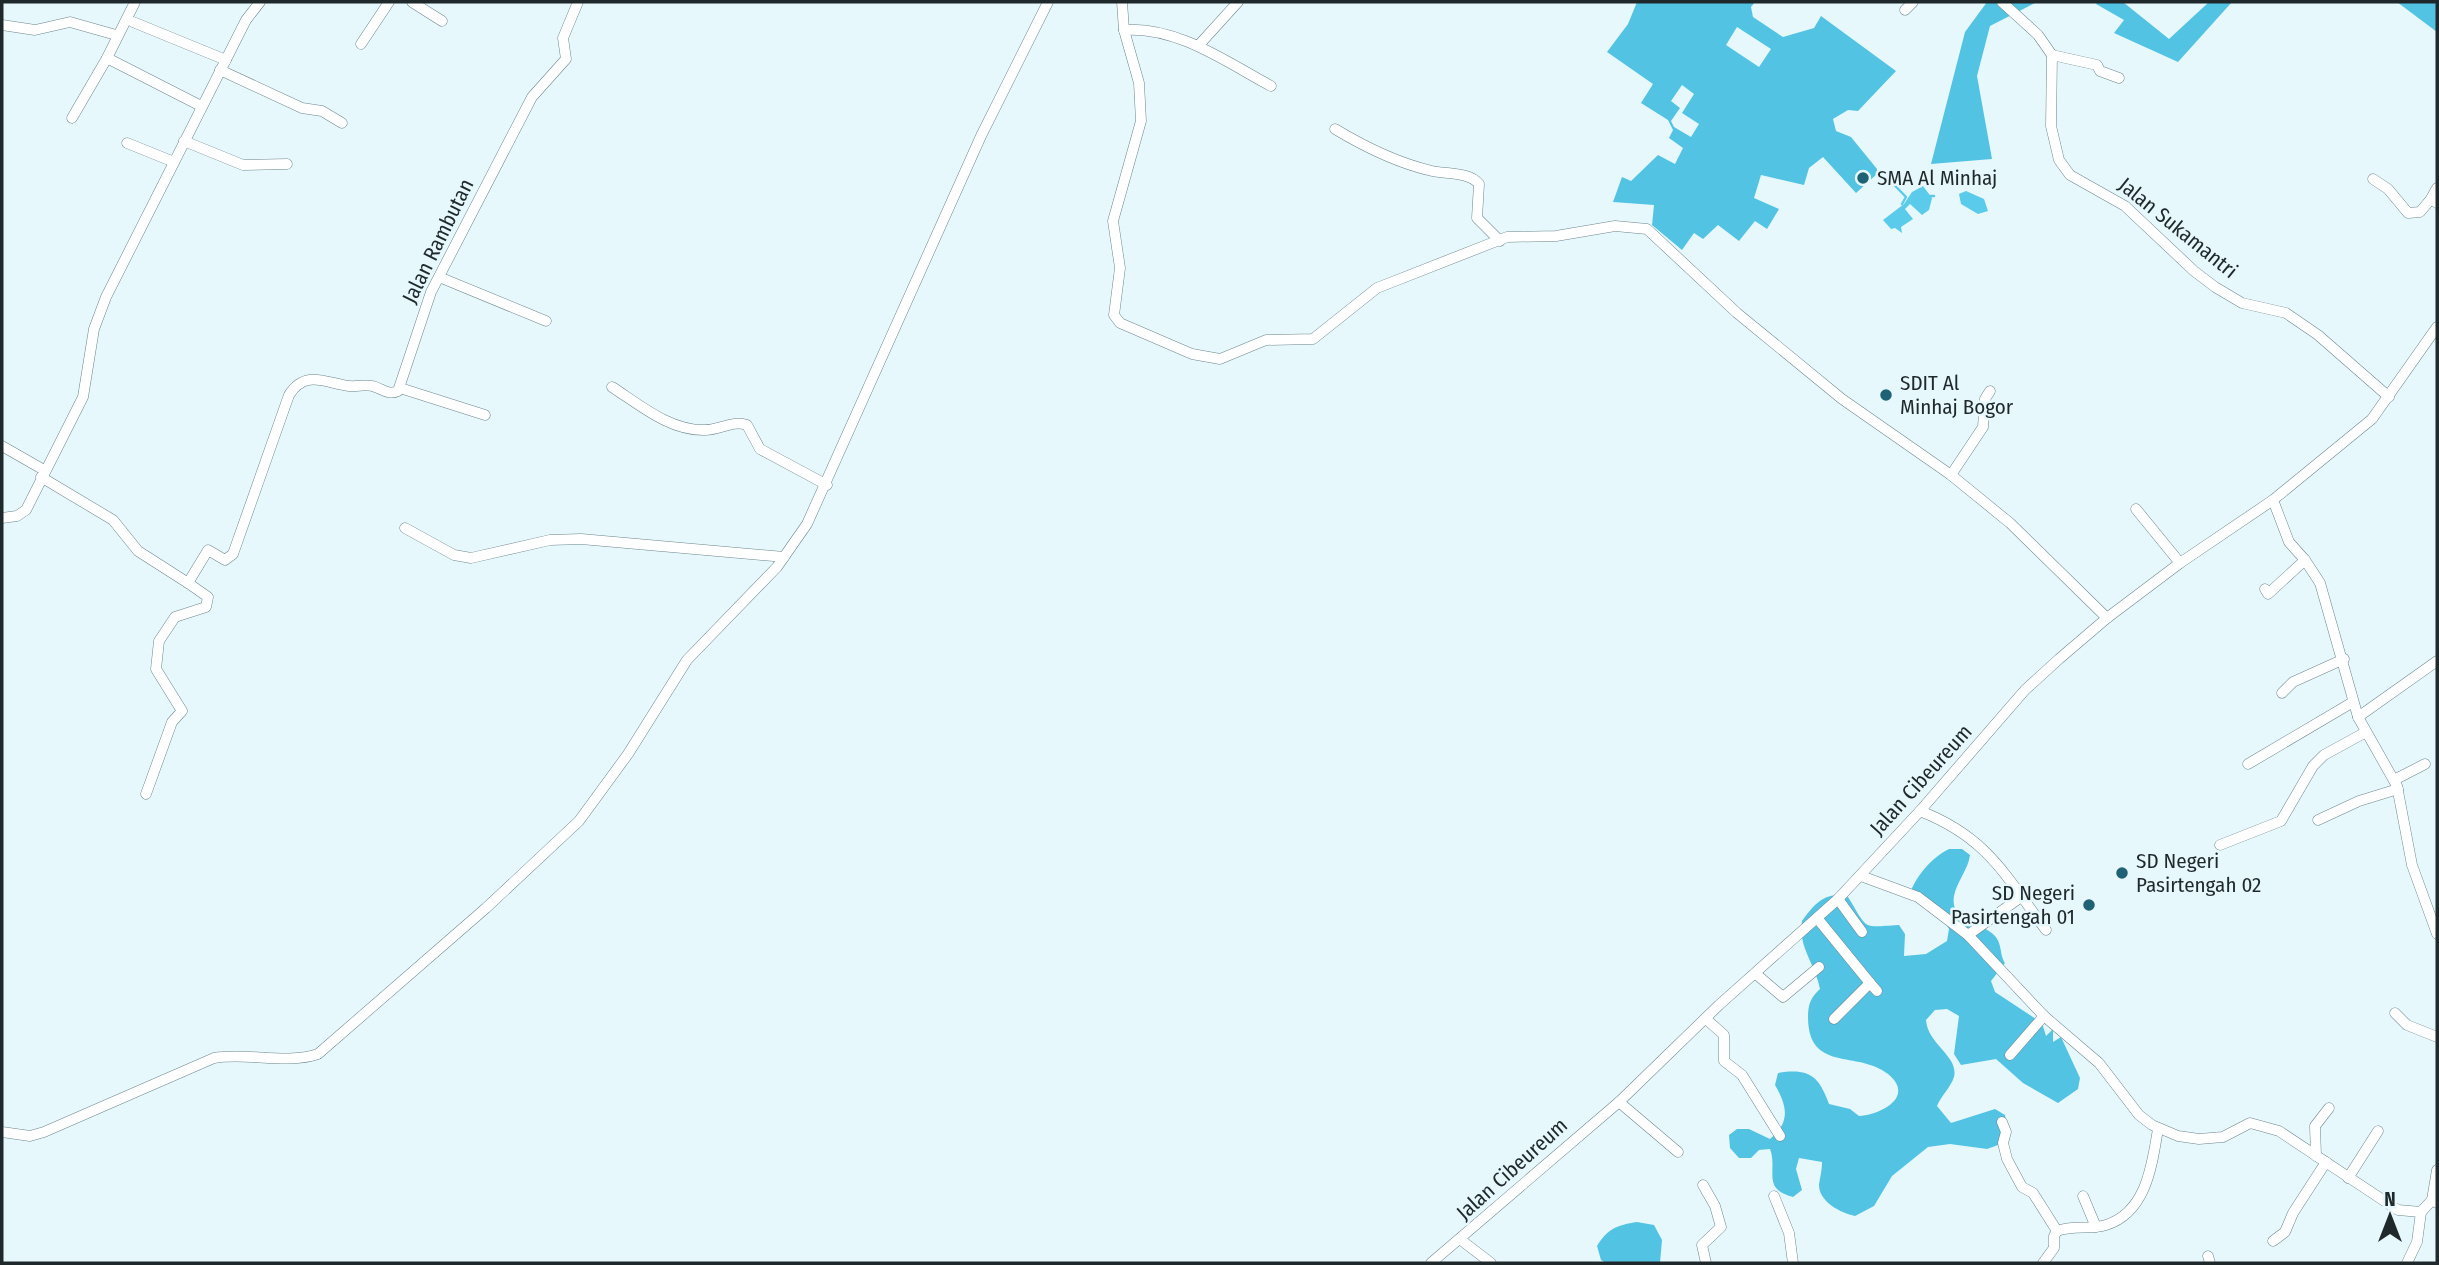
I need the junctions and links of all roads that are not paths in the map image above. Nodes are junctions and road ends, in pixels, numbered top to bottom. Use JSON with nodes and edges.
{"nodes":[{"id":1,"x":135,"y":2,"type":"edge"},
{"id":2,"x":259,"y":2,"type":"edge"},
{"id":3,"x":389,"y":2,"type":"edge"},
{"id":4,"x":412,"y":2,"type":"edge"},
{"id":5,"x":578,"y":2,"type":"edge"},
{"id":6,"x":1048,"y":2,"type":"edge"},
{"id":7,"x":1122,"y":2,"type":"edge"},
{"id":8,"x":1238,"y":2,"type":"edge"},
{"id":9,"x":1913,"y":2,"type":"edge"},
{"id":10,"x":2002,"y":2,"type":"edge"},
{"id":11,"x":1905,"y":10,"type":"dead end"},
{"id":12,"x":442,"y":21,"type":"dead end"},
{"id":13,"x":133,"y":22,"type":"dead end"},
{"id":14,"x":2,"y":25,"type":"edge"},
{"id":15,"x":1124,"y":30,"type":"junction"},
{"id":16,"x":116,"y":35,"type":"junction"},
{"id":17,"x":361,"y":44,"type":"dead end"},
{"id":18,"x":1198,"y":46,"type":"junction"},
{"id":19,"x":2052,"y":55,"type":"junction"},
{"id":20,"x":107,"y":58,"type":"junction"},
{"id":21,"x":223,"y":65,"type":"junction"},
{"id":22,"x":2119,"y":78,"type":"dead end"},
{"id":23,"x":1270,"y":86,"type":"dead end"},
{"id":24,"x":201,"y":106,"type":"junction"},
{"id":25,"x":72,"y":118,"type":"dead end"},
{"id":26,"x":342,"y":123,"type":"dead end"},
{"id":27,"x":1335,"y":129,"type":"dead end"},
{"id":28,"x":184,"y":141,"type":"junction"},
{"id":29,"x":127,"y":143,"type":"dead end"},
{"id":30,"x":174,"y":162,"type":"junction"},
{"id":31,"x":287,"y":164,"type":"dead end"},
{"id":32,"x":2374,"y":179,"type":"dead end"},
{"id":33,"x":2437,"y":188,"type":"edge"},
{"id":34,"x":2434,"y":201,"type":"edge"},
{"id":35,"x":1500,"y":240,"type":"junction"},
{"id":36,"x":439,"y":277,"type":"junction"},
{"id":37,"x":546,"y":321,"type":"dead end"},
{"id":38,"x":2437,"y":327,"type":"edge"},
{"id":39,"x":612,"y":387,"type":"dead end"},
{"id":40,"x":400,"y":388,"type":"junction"},
{"id":41,"x":1990,"y":391,"type":"dead end"},
{"id":42,"x":2389,"y":397,"type":"junction"},
{"id":43,"x":485,"y":415,"type":"dead end"},
{"id":44,"x":2,"y":446,"type":"edge"},
{"id":45,"x":42,"y":474,"type":"junction"},
{"id":46,"x":1951,"y":475,"type":"junction"},
{"id":47,"x":827,"y":485,"type":"junction"},
{"id":48,"x":2273,"y":500,"type":"junction"},
{"id":49,"x":2136,"y":509,"type":"dead end"},
{"id":50,"x":2,"y":518,"type":"edge"},
{"id":51,"x":405,"y":528,"type":"dead end"},
{"id":52,"x":784,"y":557,"type":"junction"},
{"id":53,"x":2305,"y":560,"type":"junction"},
{"id":54,"x":2180,"y":563,"type":"junction"},
{"id":55,"x":188,"y":583,"type":"junction"},
{"id":56,"x":2265,"y":589,"type":"dead end"},
{"id":57,"x":2107,"y":618,"type":"junction"},
{"id":58,"x":2344,"y":659,"type":"junction"},
{"id":59,"x":2437,"y":661,"type":"edge"},
{"id":60,"x":2282,"y":693,"type":"dead end"},
{"id":61,"x":2353,"y":702,"type":"junction"},
{"id":62,"x":2358,"y":717,"type":"junction"},
{"id":63,"x":2366,"y":732,"type":"junction"},
{"id":64,"x":2248,"y":764,"type":"dead end"},
{"id":65,"x":2425,"y":764,"type":"dead end"},
{"id":66,"x":2396,"y":785,"type":"junction"},
{"id":67,"x":146,"y":794,"type":"dead end"},
{"id":68,"x":1920,"y":811,"type":"junction"},
{"id":69,"x":2318,"y":820,"type":"dead end"},
{"id":70,"x":2220,"y":845,"type":"dead end"},
{"id":71,"x":1861,"y":877,"type":"junction"},
{"id":72,"x":2021,"y":897,"type":"junction"},
{"id":73,"x":1838,"y":899,"type":"junction"},
{"id":74,"x":1817,"y":918,"type":"junction"},
{"id":75,"x":2046,"y":930,"type":"dead end"},
{"id":76,"x":1862,"y":932,"type":"dead end"},
{"id":77,"x":2437,"y":934,"type":"edge"},
{"id":78,"x":1968,"y":935,"type":"junction"},
{"id":79,"x":1819,"y":967,"type":"dead end"},
{"id":80,"x":1756,"y":974,"type":"junction"},
{"id":81,"x":2395,"y":1013,"type":"dead end"},
{"id":82,"x":2044,"y":1016,"type":"junction"},
{"id":83,"x":1706,"y":1018,"type":"junction"},
{"id":84,"x":1834,"y":1019,"type":"dead end"},
{"id":85,"x":2437,"y":1037,"type":"edge"},
{"id":86,"x":2010,"y":1055,"type":"dead end"},
{"id":87,"x":1619,"y":1102,"type":"junction"},
{"id":88,"x":2329,"y":1108,"type":"dead end"},
{"id":89,"x":2002,"y":1122,"type":"dead end"},
{"id":90,"x":2158,"y":1129,"type":"junction"},
{"id":91,"x":2378,"y":1131,"type":"dead end"},
{"id":92,"x":2,"y":1132,"type":"edge"},
{"id":93,"x":1780,"y":1136,"type":"dead end"},
{"id":94,"x":1678,"y":1152,"type":"dead end"},
{"id":95,"x":2316,"y":1156,"type":"junction"},
{"id":96,"x":2326,"y":1162,"type":"junction"},
{"id":97,"x":2437,"y":1170,"type":"edge"},
{"id":98,"x":2348,"y":1178,"type":"junction"},
{"id":99,"x":1703,"y":1185,"type":"dead end"},
{"id":100,"x":1774,"y":1196,"type":"dead end"},
{"id":101,"x":2083,"y":1196,"type":"dead end"},
{"id":102,"x":2435,"y":1202,"type":"edge"},
{"id":103,"x":2421,"y":1212,"type":"junction"},
{"id":104,"x":2096,"y":1227,"type":"junction"},
{"id":105,"x":2057,"y":1231,"type":"junction"},
{"id":106,"x":1461,"y":1240,"type":"junction"},
{"id":107,"x":2273,"y":1241,"type":"dead end"},
{"id":108,"x":1431,"y":1263,"type":"edge"},
{"id":109,"x":1491,"y":1263,"type":"edge"},
{"id":110,"x":1706,"y":1263,"type":"edge"},
{"id":111,"x":1793,"y":1263,"type":"edge"},
{"id":112,"x":2043,"y":1263,"type":"edge"},
{"id":113,"x":2407,"y":1263,"type":"edge"}],
"edges":[{"from":1,"to":16,"type":"street"},
{"from":2,"to":21,"type":"street"},
{"from":3,"to":17,"type":"street"},
{"from":4,"to":12,"type":"street"},
{"from":5,"to":36,"type":"street","name":"Jalan Rambutan"},
{"from":6,"to":47,"type":"street"},
{"from":7,"to":15,"type":"street"},
{"from":8,"to":18,"type":"street"},
{"from":9,"to":11,"type":"street"},
{"from":10,"to":19,"type":"street"},
{"from":13,"to":21,"type":"street"},
{"from":14,"to":16,"type":"street"},
{"from":15,"to":18,"type":"street"},
{"from":15,"to":35,"type":"street"},
{"from":16,"to":20,"type":"street"},
{"from":18,"to":23,"type":"street"},
{"from":19,"to":22,"type":"street"},
{"from":19,"to":42,"type":"street","name":"Jalan Sukamantri"},
{"from":20,"to":24,"type":"street"},
{"from":20,"to":25,"type":"street"},
{"from":21,"to":24,"type":"street"},
{"from":21,"to":26,"type":"street"},
{"from":24,"to":28,"type":"street"},
{"from":27,"to":35,"type":"street"},
{"from":28,"to":30,"type":"street"},
{"from":28,"to":31,"type":"street"},
{"from":29,"to":30,"type":"street"},
{"from":30,"to":45,"type":"street"},
{"from":32,"to":34,"type":"street"},
{"from":33,"to":34,"type":"street"},
{"from":35,"to":46,"type":"street"},
{"from":36,"to":37,"type":"street"},
{"from":36,"to":40,"type":"street","name":"Jalan Rambutan"},
{"from":38,"to":42,"type":"street","name":"Jalan Cibeureum"},
{"from":39,"to":47,"type":"street"},
{"from":40,"to":43,"type":"street"},
{"from":40,"to":55,"type":"street"},
{"from":41,"to":46,"type":"street"},
{"from":42,"to":48,"type":"street","name":"Jalan Cibeureum"},
{"from":44,"to":45,"type":"street"},
{"from":45,"to":50,"type":"street"},
{"from":45,"to":55,"type":"street"},
{"from":46,"to":57,"type":"street"},
{"from":47,"to":52,"type":"street"},
{"from":48,"to":53,"type":"street"},
{"from":48,"to":54,"type":"street","name":"Jalan Cibeureum"},
{"from":49,"to":54,"type":"street"},
{"from":51,"to":52,"type":"street"},
{"from":52,"to":92,"type":"street"},
{"from":53,"to":56,"type":"street"},
{"from":53,"to":58,"type":"street"},
{"from":54,"to":57,"type":"street","name":"Jalan Cibeureum"},
{"from":55,"to":67,"type":"street"},
{"from":57,"to":68,"type":"street","name":"Jalan Cibeureum"},
{"from":58,"to":60,"type":"street"},
{"from":58,"to":61,"type":"street"},
{"from":59,"to":62,"type":"street"},
{"from":61,"to":62,"type":"street"},
{"from":61,"to":64,"type":"street"},
{"from":62,"to":63,"type":"street"},
{"from":63,"to":66,"type":"street"},
{"from":63,"to":70,"type":"street"},
{"from":65,"to":66,"type":"street"},
{"from":66,"to":69,"type":"street"},
{"from":66,"to":77,"type":"street"},
{"from":68,"to":71,"type":"street","name":"Jalan Cibeureum"},
{"from":68,"to":72,"type":"street"},
{"from":71,"to":73,"type":"street","name":"Jalan Cibeureum"},
{"from":71,"to":78,"type":"street"},
{"from":72,"to":75,"type":"street"},
{"from":72,"to":78,"type":"street"},
{"from":73,"to":74,"type":"street","name":"Jalan Cibeureum"},
{"from":73,"to":76,"type":"street"},
{"from":74,"to":80,"type":"street","name":"Jalan Cibeureum"},
{"from":74,"to":84,"type":"street"},
{"from":78,"to":82,"type":"street"},
{"from":79,"to":80,"type":"street"},
{"from":80,"to":83,"type":"street","name":"Jalan Cibeureum"},
{"from":81,"to":85,"type":"street"},
{"from":82,"to":86,"type":"street"},
{"from":82,"to":90,"type":"street"},
{"from":83,"to":87,"type":"street","name":"Jalan Cibeureum"},
{"from":83,"to":93,"type":"street"},
{"from":87,"to":94,"type":"street"},
{"from":87,"to":106,"type":"street","name":"Jalan Cibeureum"},
{"from":88,"to":95,"type":"street"},
{"from":89,"to":105,"type":"street"},
{"from":90,"to":95,"type":"street"},
{"from":90,"to":104,"type":"street"},
{"from":91,"to":98,"type":"street"},
{"from":95,"to":96,"type":"street"},
{"from":96,"to":98,"type":"street"},
{"from":96,"to":107,"type":"street"},
{"from":97,"to":102,"type":"street"},
{"from":98,"to":103,"type":"street"},
{"from":99,"to":110,"type":"street"},
{"from":100,"to":111,"type":"street"},
{"from":101,"to":104,"type":"street"},
{"from":102,"to":103,"type":"street"},
{"from":103,"to":113,"type":"street"},
{"from":104,"to":105,"type":"street"},
{"from":105,"to":112,"type":"street"},
{"from":106,"to":108,"type":"street","name":"Jalan Cibeureum"},
{"from":106,"to":109,"type":"street"}]}
